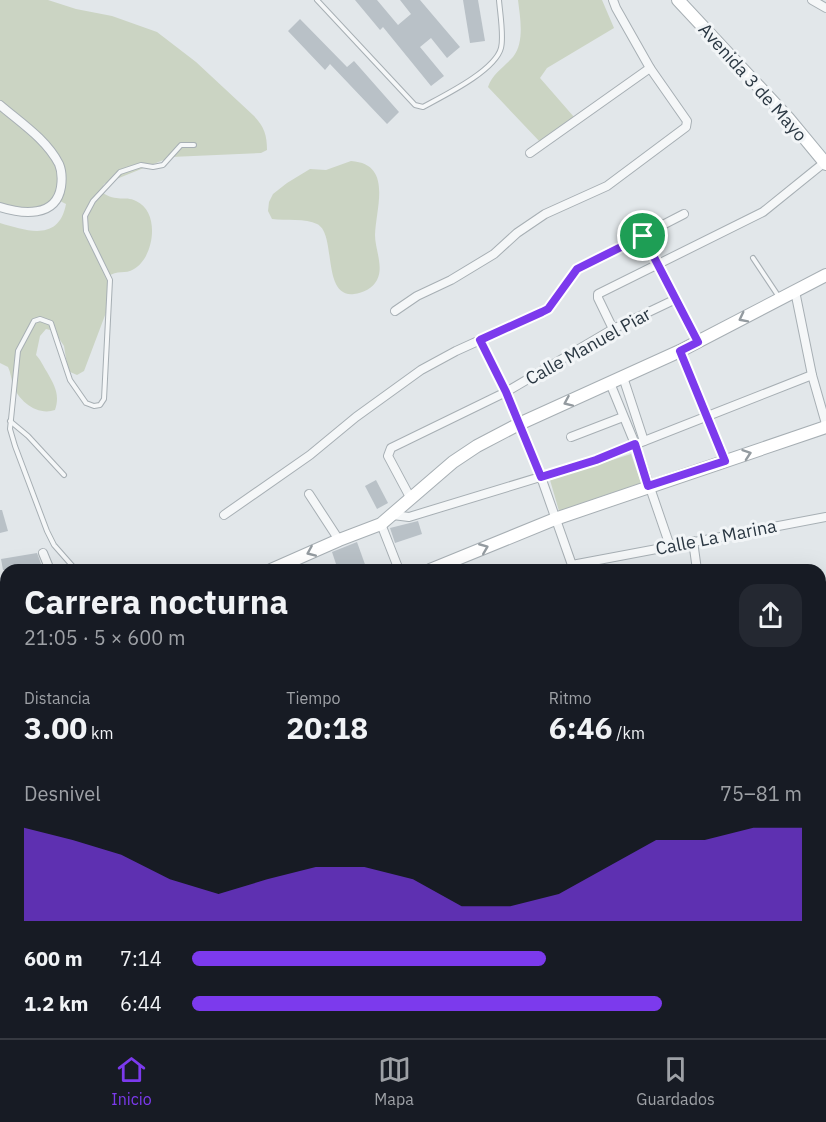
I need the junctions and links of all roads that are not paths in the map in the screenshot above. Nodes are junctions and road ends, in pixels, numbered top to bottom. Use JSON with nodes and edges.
{"nodes":[{"id":1,"x":317,"y":0,"type":"edge"},
{"id":2,"x":499,"y":0,"type":"edge"},
{"id":3,"x":613,"y":0,"type":"edge"},
{"id":4,"x":678,"y":0,"type":"edge"},
{"id":5,"x":812,"y":0,"type":"edge"},
{"id":6,"x":826,"y":8,"type":"edge"},
{"id":7,"x":650,"y":68,"type":"junction"},
{"id":8,"x":0,"y":105,"type":"edge"},
{"id":9,"x":194,"y":145,"type":"dead end"},
{"id":10,"x":530,"y":153,"type":"dead end"},
{"id":11,"x":825,"y":163,"type":"edge"},
{"id":12,"x":0,"y":207,"type":"edge"},
{"id":13,"x":684,"y":214,"type":"dead end"},
{"id":14,"x":643,"y":236,"type":"junction"},
{"id":15,"x":753,"y":258,"type":"dead end"},
{"id":16,"x":657,"y":265,"type":"junction"},
{"id":17,"x":826,"y":275,"type":"edge"},
{"id":18,"x":795,"y":291,"type":"junction"},
{"id":19,"x":676,"y":299,"type":"junction"},
{"id":20,"x":781,"y":299,"type":"junction"},
{"id":21,"x":395,"y":311,"type":"dead end"},
{"id":22,"x":612,"y":329,"type":"junction"},
{"id":23,"x":480,"y":340,"type":"junction"},
{"id":24,"x":698,"y":342,"type":"junction"},
{"id":25,"x":680,"y":351,"type":"junction"},
{"id":26,"x":812,"y":375,"type":"junction"},
{"id":27,"x":623,"y":377,"type":"junction"},
{"id":28,"x":610,"y":383,"type":"junction"},
{"id":29,"x":506,"y":392,"type":"junction"},
{"id":30,"x":706,"y":416,"type":"junction"},
{"id":31,"x":623,"y":417,"type":"junction"},
{"id":32,"x":9,"y":421,"type":"junction"},
{"id":33,"x":519,"y":424,"type":"junction"},
{"id":34,"x":826,"y":426,"type":"edge"},
{"id":35,"x":571,"y":437,"type":"dead end"},
{"id":36,"x":644,"y":441,"type":"junction"},
{"id":37,"x":635,"y":444,"type":"junction"},
{"id":38,"x":725,"y":461,"type":"junction"},
{"id":39,"x":64,"y":475,"type":"dead end"},
{"id":40,"x":541,"y":477,"type":"junction"},
{"id":41,"x":648,"y":486,"type":"junction"},
{"id":42,"x":309,"y":494,"type":"dead end"},
{"id":43,"x":411,"y":499,"type":"junction"},
{"id":44,"x":224,"y":515,"type":"dead end"},
{"id":45,"x":393,"y":515,"type":"junction"},
{"id":46,"x":826,"y":517,"type":"edge"},
{"id":47,"x":555,"y":519,"type":"junction"},
{"id":48,"x":381,"y":524,"type":"junction"},
{"id":49,"x":339,"y":540,"type":"junction"},
{"id":50,"x":693,"y":541,"type":"junction"},
{"id":51,"x":669,"y":546,"type":"junction"},
{"id":52,"x":43,"y":553,"type":"dead end"},
{"id":53,"x":48,"y":564,"type":"edge"},
{"id":54,"x":71,"y":564,"type":"edge"},
{"id":55,"x":285,"y":564,"type":"edge"},
{"id":56,"x":397,"y":564,"type":"edge"},
{"id":57,"x":445,"y":564,"type":"edge"},
{"id":58,"x":572,"y":564,"type":"edge"},
{"id":59,"x":577,"y":564,"type":"edge"},
{"id":60,"x":696,"y":564,"type":"edge"}],
"edges":[{"from":1,"to":2,"type":"lane"},
{"from":3,"to":7,"type":"street"},
{"from":4,"to":11,"type":"street","name":"Avenida 3 de Mayo"},
{"from":5,"to":6,"type":"street"},
{"from":7,"to":10,"type":"street"},
{"from":7,"to":21,"type":"street"},
{"from":8,"to":12,"type":"street"},
{"from":9,"to":32,"type":"lane"},
{"from":11,"to":16,"type":"street"},
{"from":13,"to":14,"type":"street"},
{"from":14,"to":16,"type":"street"},
{"from":14,"to":23,"type":"street"},
{"from":15,"to":20,"type":"lane"},
{"from":16,"to":19,"type":"street"},
{"from":16,"to":22,"type":"street"},
{"from":17,"to":18,"type":"street"},
{"from":18,"to":20,"type":"street"},
{"from":18,"to":26,"type":"street"},
{"from":19,"to":22,"type":"street","name":"Calle Manuel Piar"},
{"from":19,"to":24,"type":"street"},
{"from":20,"to":24,"type":"street","one_way":true},
{"from":22,"to":29,"type":"street","name":"Calle Manuel Piar"},
{"from":23,"to":29,"type":"street"},
{"from":23,"to":44,"type":"street"},
{"from":24,"to":25,"type":"street"},
{"from":25,"to":27,"type":"street"},
{"from":25,"to":30,"type":"street"},
{"from":26,"to":30,"type":"street"},
{"from":26,"to":34,"type":"street"},
{"from":27,"to":28,"type":"street"},
{"from":27,"to":36,"type":"street"},
{"from":28,"to":31,"type":"street"},
{"from":28,"to":33,"type":"street","one_way":true},
{"from":29,"to":33,"type":"street"},
{"from":29,"to":43,"type":"street","name":"Calle Manuel Piar"},
{"from":30,"to":36,"type":"street"},
{"from":30,"to":38,"type":"street"},
{"from":31,"to":35,"type":"street"},
{"from":31,"to":37,"type":"street"},
{"from":32,"to":39,"type":"lane"},
{"from":32,"to":54,"type":"lane"},
{"from":33,"to":40,"type":"street"},
{"from":33,"to":43,"type":"street"},
{"from":38,"to":34,"type":"street","one_way":true},
{"from":36,"to":37,"type":"street"},
{"from":37,"to":40,"type":"street"},
{"from":37,"to":41,"type":"street"},
{"from":38,"to":41,"type":"street"},
{"from":40,"to":45,"type":"street"},
{"from":40,"to":47,"type":"street"},
{"from":41,"to":47,"type":"street"},
{"from":41,"to":51,"type":"street"},
{"from":42,"to":49,"type":"street"},
{"from":43,"to":45,"type":"street"},
{"from":45,"to":48,"type":"street"},
{"from":46,"to":50,"type":"street","name":"Calle La Marina"},
{"from":57,"to":47,"type":"street","one_way":true},
{"from":47,"to":58,"type":"street","name":"Calle La Marina"},
{"from":48,"to":49,"type":"street"},
{"from":48,"to":56,"type":"street"},
{"from":49,"to":55,"type":"street","one_way":true},
{"from":50,"to":51,"type":"street","name":"Calle La Marina"},
{"from":50,"to":60,"type":"street"},
{"from":51,"to":59,"type":"street","name":"Calle La Marina"},
{"from":52,"to":53,"type":"street"}]}
